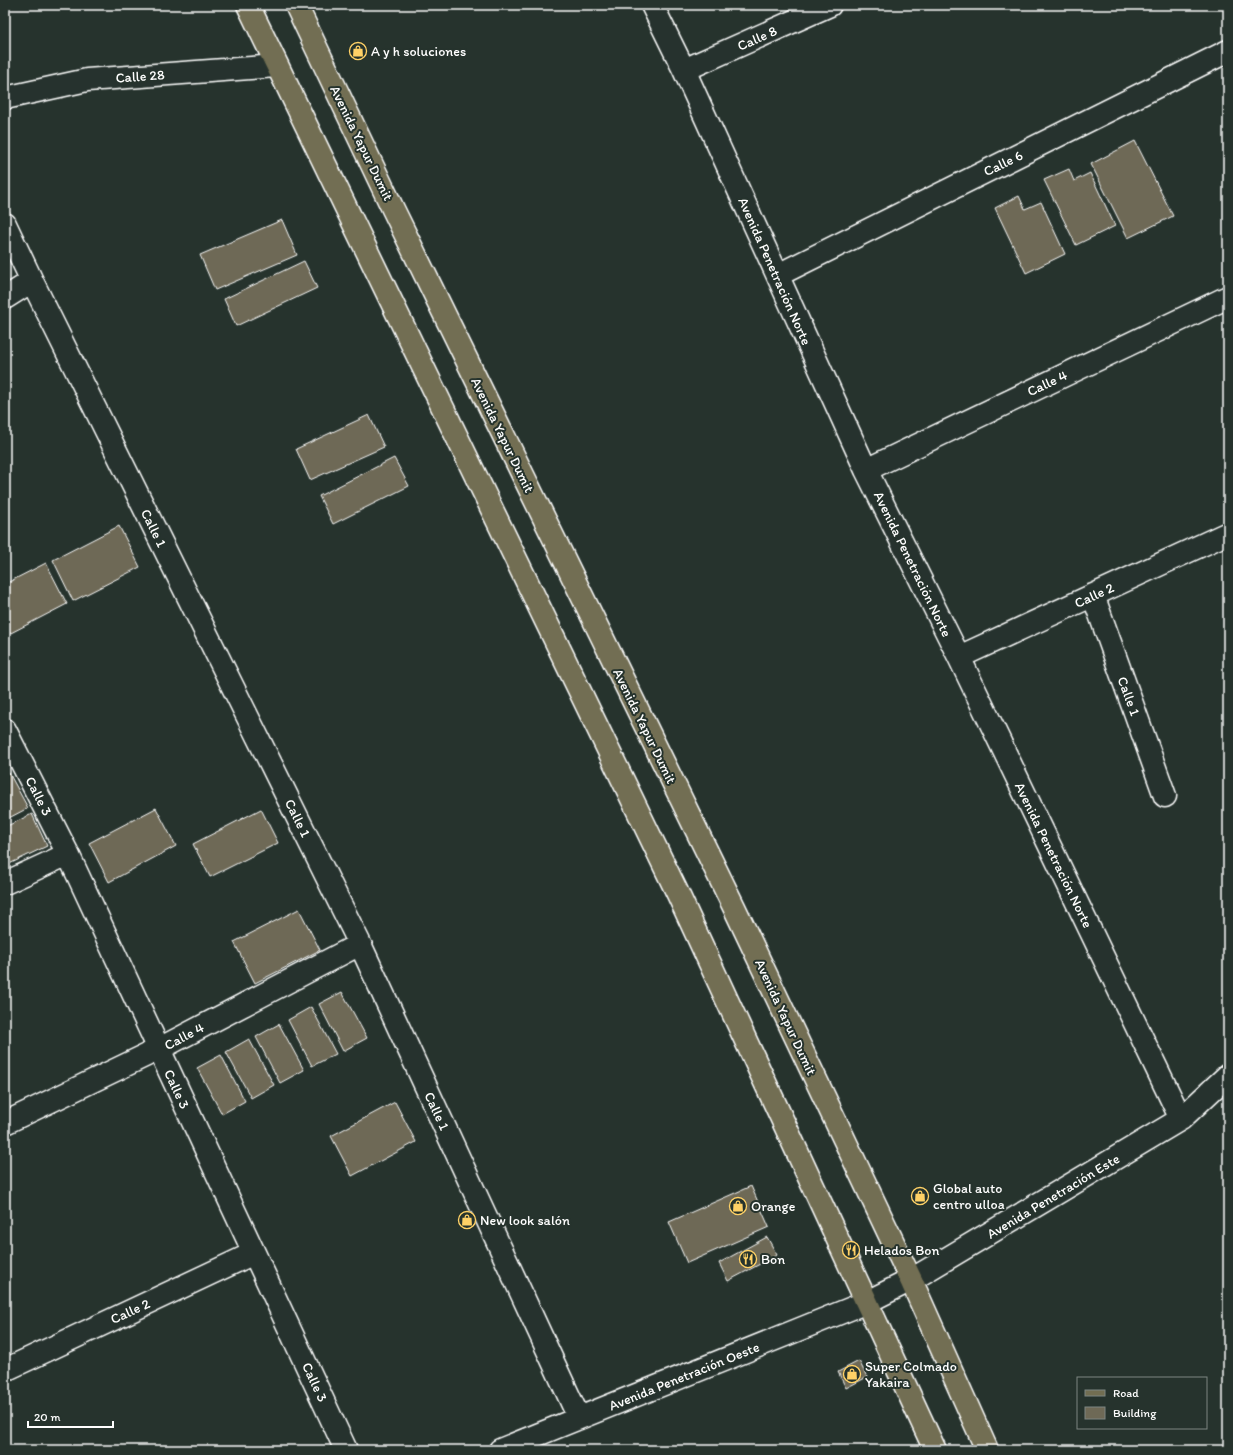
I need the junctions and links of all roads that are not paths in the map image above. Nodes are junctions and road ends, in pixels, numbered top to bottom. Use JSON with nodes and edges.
{"nodes":[{"id":1,"x":248,"y":5,"type":"edge"},
{"id":2,"x":296,"y":5,"type":"edge"},
{"id":3,"x":652,"y":5,"type":"edge"},
{"id":4,"x":830,"y":5,"type":"edge"},
{"id":5,"x":1228,"y":51,"type":"edge"},
{"id":6,"x":278,"y":66,"type":"junction"},
{"id":7,"x":684,"y":70,"type":"junction"},
{"id":8,"x":5,"y":98,"type":"edge"},
{"id":9,"x":5,"y":224,"type":"edge"},
{"id":10,"x":778,"y":275,"type":"junction"},
{"id":11,"x":32,"y":281,"type":"junction"},
{"id":12,"x":1228,"y":297,"type":"edge"},
{"id":13,"x":5,"y":298,"type":"edge"},
{"id":14,"x":866,"y":470,"type":"junction"},
{"id":15,"x":1228,"y":533,"type":"edge"},
{"id":16,"x":1093,"y":595,"type":"junction"},
{"id":17,"x":959,"y":658,"type":"junction"},
{"id":18,"x":5,"y":730,"type":"edge"},
{"id":19,"x":1165,"y":796,"type":"dead end"},
{"id":20,"x":68,"y":854,"type":"junction"},
{"id":21,"x":5,"y":883,"type":"edge"},
{"id":22,"x":360,"y":944,"type":"junction"},
{"id":23,"x":158,"y":1049,"type":"junction"},
{"id":24,"x":1228,"y":1075,"type":"edge"},
{"id":25,"x":1181,"y":1120,"type":"junction"},
{"id":26,"x":5,"y":1123,"type":"edge"},
{"id":27,"x":254,"y":1253,"type":"junction"},
{"id":28,"x":911,"y":1280,"type":"junction"},
{"id":29,"x":867,"y":1302,"type":"junction"},
{"id":30,"x":5,"y":1370,"type":"edge"},
{"id":31,"x":578,"y":1418,"type":"junction"},
{"id":32,"x":346,"y":1450,"type":"edge"},
{"id":33,"x":500,"y":1450,"type":"edge"},
{"id":34,"x":935,"y":1450,"type":"edge"},
{"id":35,"x":987,"y":1450,"type":"edge"}],
"edges":[{"from":1,"to":6,"type":"main road"},
{"from":2,"to":28,"type":"main road","name":"Avenida Yapur Dumit"},
{"from":3,"to":7,"type":"street","name":"Avenida Penetración Norte"},
{"from":4,"to":7,"type":"street","name":"Calle 8"},
{"from":5,"to":10,"type":"street","name":"Calle 6"},
{"from":6,"to":8,"type":"street","name":"Calle 28"},
{"from":6,"to":29,"type":"main road"},
{"from":7,"to":10,"type":"street","name":"Avenida Penetración Norte"},
{"from":9,"to":11,"type":"street","name":"Calle 1"},
{"from":10,"to":14,"type":"street","name":"Avenida Penetración Norte"},
{"from":11,"to":13,"type":"street"},
{"from":11,"to":22,"type":"street","name":"Calle 1"},
{"from":12,"to":14,"type":"street","name":"Calle 4"},
{"from":14,"to":17,"type":"street","name":"Avenida Penetración Norte"},
{"from":15,"to":16,"type":"street","name":"Calle 2"},
{"from":16,"to":17,"type":"street","name":"Calle 2"},
{"from":16,"to":19,"type":"street","name":"Calle 1"},
{"from":17,"to":25,"type":"street","name":"Avenida Penetración Norte"},
{"from":18,"to":20,"type":"street","name":"Calle 3"},
{"from":20,"to":21,"type":"street"},
{"from":20,"to":23,"type":"street","name":"Calle 3"},
{"from":22,"to":23,"type":"street","name":"Calle 4"},
{"from":22,"to":31,"type":"street","name":"Calle 1"},
{"from":23,"to":26,"type":"street","name":"Calle 4"},
{"from":23,"to":27,"type":"street","name":"Calle 3"},
{"from":24,"to":25,"type":"street","name":"Avenida Penetración Este"},
{"from":25,"to":28,"type":"street","name":"Avenida Penetración Este"},
{"from":27,"to":30,"type":"street","name":"Calle 2"},
{"from":27,"to":32,"type":"street","name":"Calle 3"},
{"from":28,"to":29,"type":"street","name":"Avenida Penetración Este"},
{"from":28,"to":35,"type":"main road","name":"Avenida Yapur Dumit"},
{"from":29,"to":31,"type":"street","name":"Avenida Penetración Oeste"},
{"from":29,"to":34,"type":"main road"},
{"from":31,"to":33,"type":"street","name":"Avenida Penetración Oeste"}]}
